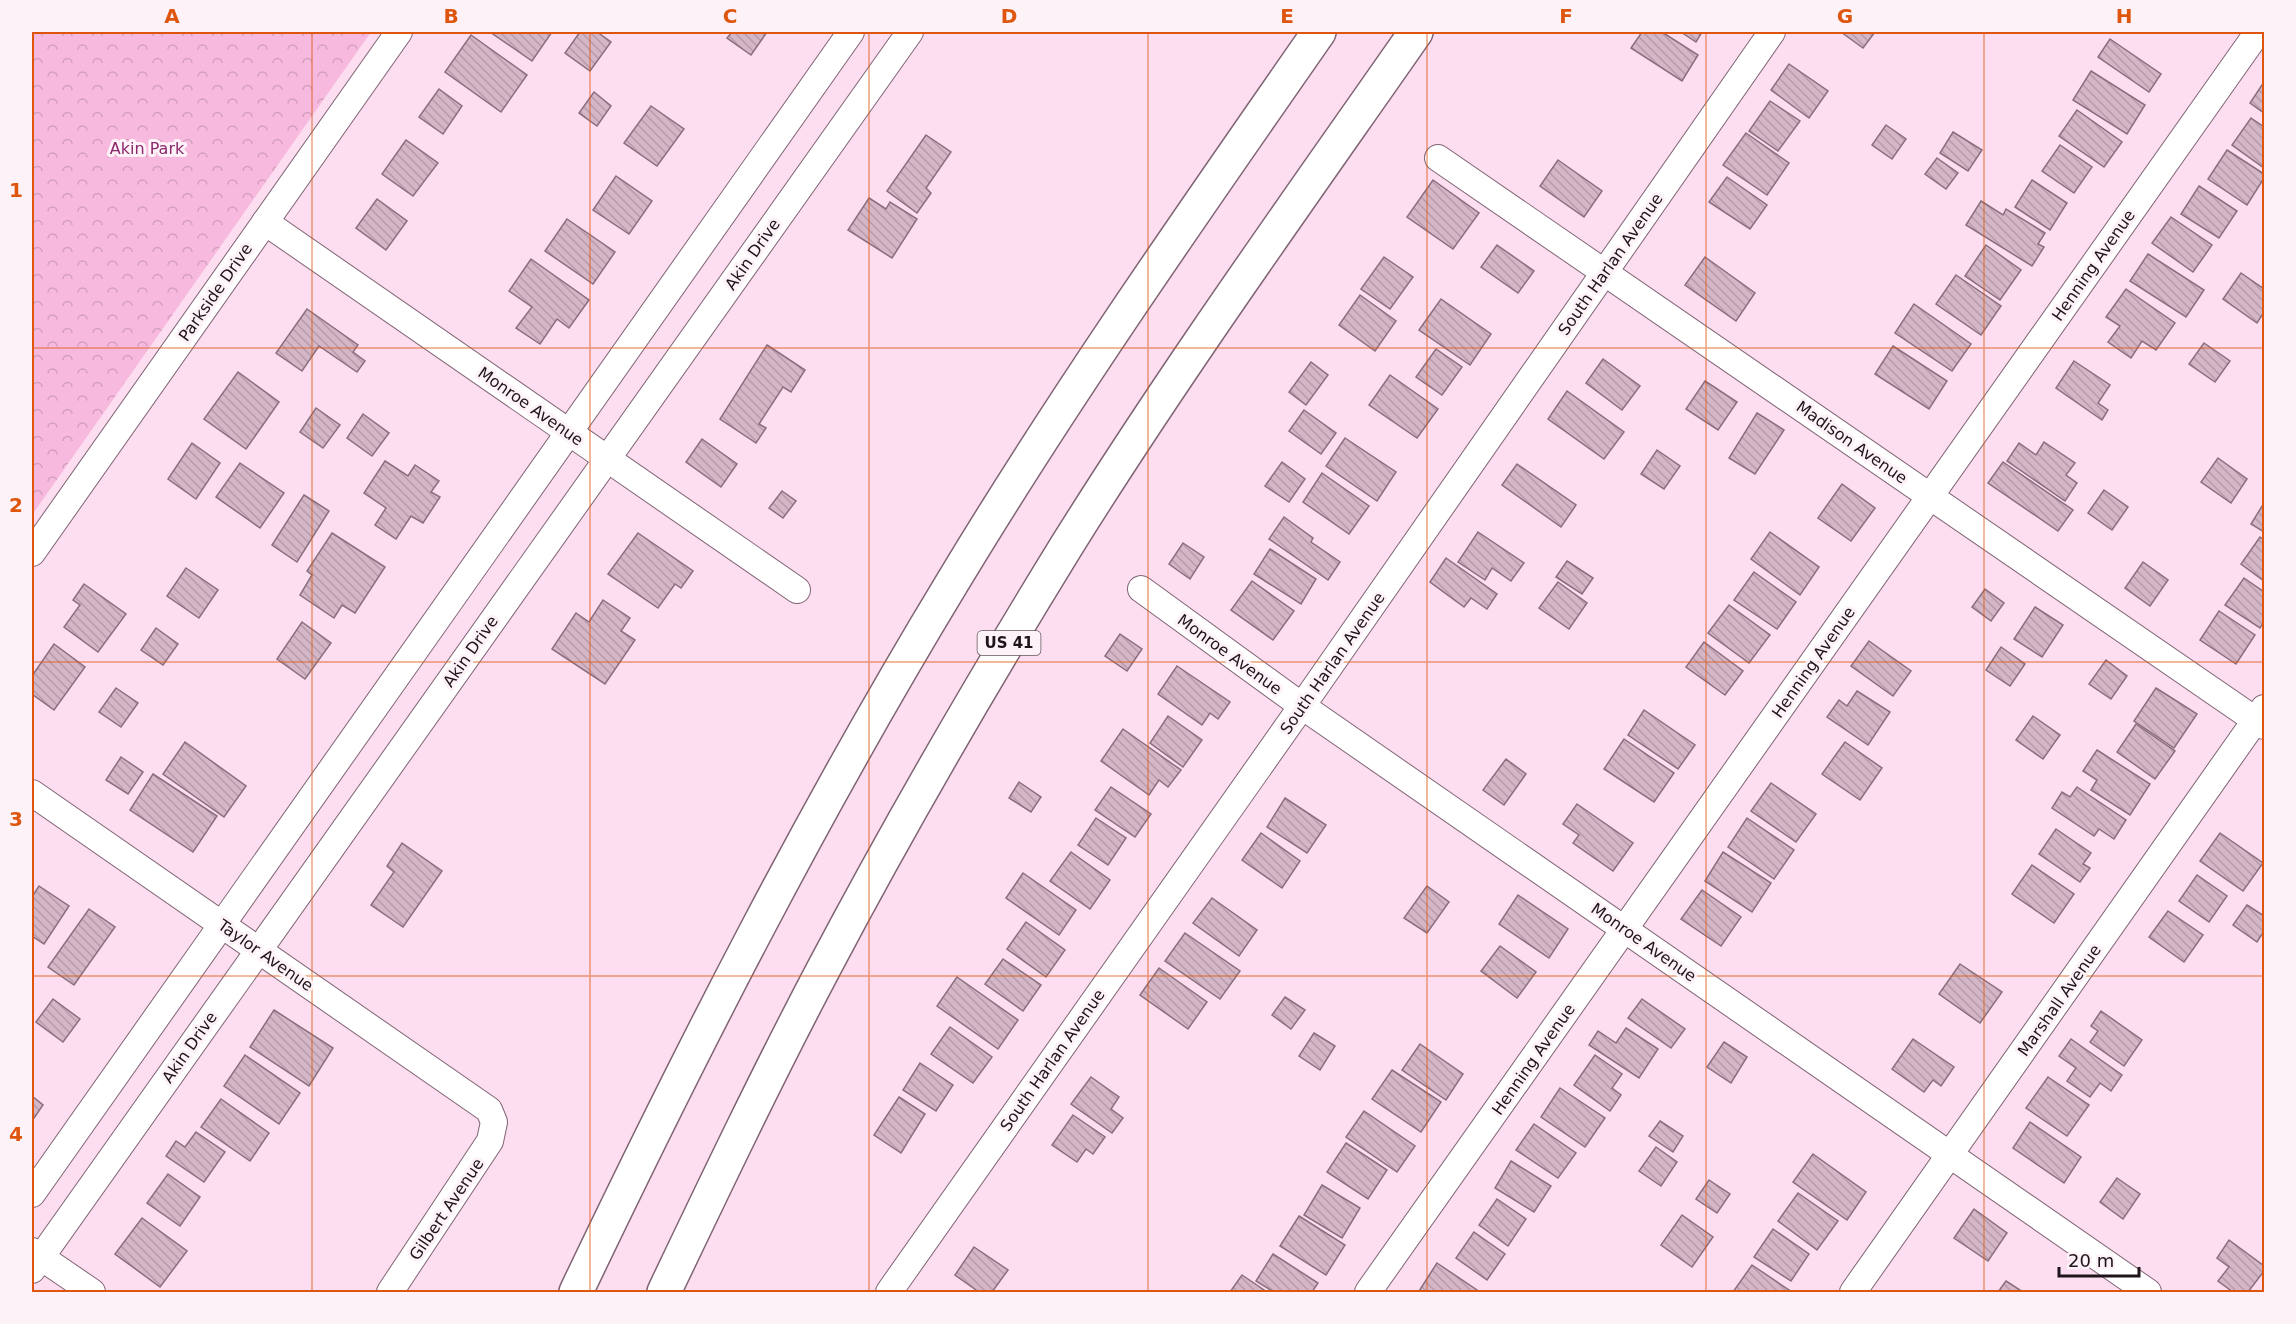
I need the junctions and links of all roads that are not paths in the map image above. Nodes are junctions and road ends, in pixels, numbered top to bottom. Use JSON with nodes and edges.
{"nodes":[{"id":1,"x":399,"y":32,"type":"edge"},
{"id":2,"x":851,"y":32,"type":"edge"},
{"id":3,"x":909,"y":32,"type":"edge"},
{"id":4,"x":1319,"y":32,"type":"edge"},
{"id":5,"x":1416,"y":32,"type":"edge"},
{"id":6,"x":1772,"y":32,"type":"edge"},
{"id":7,"x":2258,"y":32,"type":"edge"},
{"id":8,"x":1438,"y":159,"type":"dead end"},
{"id":9,"x":265,"y":222,"type":"junction"},
{"id":10,"x":1604,"y":272,"type":"junction"},
{"id":11,"x":568,"y":432,"type":"junction"},
{"id":12,"x":607,"y":459,"type":"junction"},
{"id":13,"x":1930,"y":496,"type":"junction"},
{"id":14,"x":32,"y":554,"type":"edge"},
{"id":15,"x":1141,"y":589,"type":"dead end"},
{"id":16,"x":797,"y":590,"type":"dead end"},
{"id":17,"x":1302,"y":706,"type":"junction"},
{"id":18,"x":2262,"y":718,"type":"edge"},
{"id":19,"x":32,"y":793,"type":"edge"},
{"id":20,"x":222,"y":924,"type":"junction"},
{"id":21,"x":1625,"y":928,"type":"junction"},
{"id":22,"x":258,"y":950,"type":"junction"},
{"id":23,"x":494,"y":1122,"type":"joint"},
{"id":24,"x":1950,"y":1155,"type":"junction"},
{"id":25,"x":32,"y":1194,"type":"edge"},
{"id":26,"x":34,"y":1259,"type":"edge"},
{"id":27,"x":92,"y":1293,"type":"edge"},
{"id":28,"x":390,"y":1293,"type":"edge"},
{"id":29,"x":576,"y":1293,"type":"edge"},
{"id":30,"x":664,"y":1293,"type":"edge"},
{"id":31,"x":889,"y":1293,"type":"edge"},
{"id":32,"x":1368,"y":1293,"type":"edge"},
{"id":33,"x":1853,"y":1293,"type":"edge"},
{"id":34,"x":2148,"y":1293,"type":"edge"}],
"edges":[{"from":1,"to":9,"type":"street","name":"Parkside Drive"},
{"from":2,"to":11,"type":"street"},
{"from":3,"to":12,"type":"street","name":"Akin Drive"},
{"from":4,"to":29,"type":"highway"},
{"from":5,"to":30,"type":"highway","number":"US 41"},
{"from":6,"to":10,"type":"street","name":"South Harlan Avenue"},
{"from":7,"to":13,"type":"street","name":"Henning Avenue"},
{"from":8,"to":10,"type":"street","name":"Madison Avenue"},
{"from":9,"to":11,"type":"street","name":"Monroe Avenue"},
{"from":9,"to":14,"type":"street","name":"Parkside Drive"},
{"from":10,"to":13,"type":"street","name":"Madison Avenue"},
{"from":10,"to":17,"type":"street","name":"South Harlan Avenue"},
{"from":11,"to":12,"type":"street","name":"Monroe Avenue"},
{"from":11,"to":20,"type":"street"},
{"from":12,"to":16,"type":"street","name":"Monroe Avenue"},
{"from":12,"to":22,"type":"street","name":"Akin Drive"},
{"from":13,"to":18,"type":"street","name":"Madison Avenue"},
{"from":13,"to":21,"type":"street","name":"Henning Avenue"},
{"from":15,"to":17,"type":"street","name":"Monroe Avenue"},
{"from":17,"to":21,"type":"street","name":"Monroe Avenue"},
{"from":17,"to":31,"type":"street","name":"South Harlan Avenue"},
{"from":18,"to":24,"type":"street","name":"Marshall Avenue"},
{"from":19,"to":20,"type":"street","name":"Taylor Avenue"},
{"from":20,"to":22,"type":"street","name":"Taylor Avenue"},
{"from":20,"to":25,"type":"street"},
{"from":21,"to":24,"type":"street","name":"Monroe Avenue"},
{"from":21,"to":32,"type":"street","name":"Henning Avenue"},
{"from":22,"to":23,"type":"street","name":"Taylor Avenue"},
{"from":22,"to":26,"type":"street","name":"Akin Drive"},
{"from":23,"to":28,"type":"street","name":"Gilbert Avenue"},
{"from":24,"to":33,"type":"street","name":"Marshall Avenue"},
{"from":24,"to":34,"type":"street","name":"Monroe Avenue"},
{"from":26,"to":27,"type":"street"}]}
